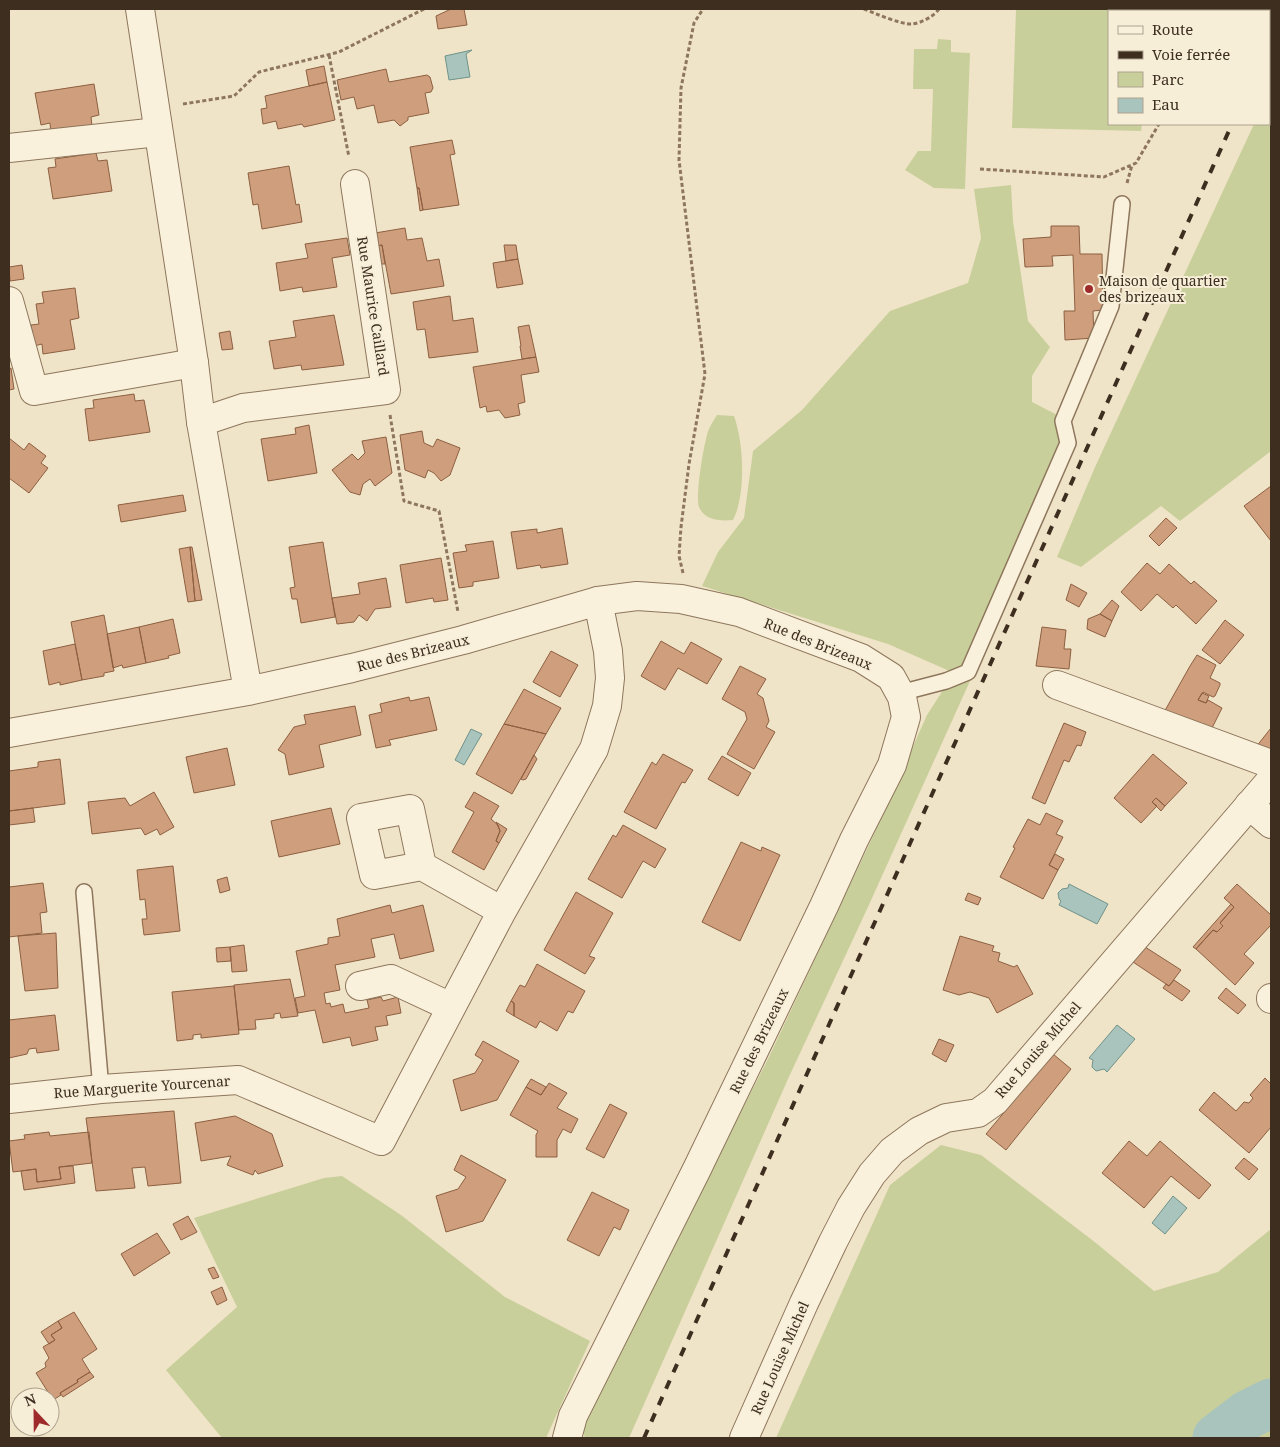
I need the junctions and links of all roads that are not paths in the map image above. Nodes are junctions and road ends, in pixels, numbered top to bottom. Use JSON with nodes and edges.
{"nodes":[{"id":1,"x":140,"y":9,"type":"edge"},
{"id":2,"x":156,"y":120,"type":"junction"},
{"id":3,"x":9,"y":148,"type":"edge"},
{"id":4,"x":355,"y":184,"type":"road end"},
{"id":5,"x":1122,"y":204,"type":"dead end"},
{"id":6,"x":9,"y":301,"type":"edge"},
{"id":7,"x":194,"y":362,"type":"junction"},
{"id":8,"x":201,"y":422,"type":"junction"},
{"id":9,"x":598,"y":600,"type":"junction"},
{"id":10,"x":1057,"y":686,"type":"dead end"},
{"id":11,"x":248,"y":691,"type":"junction"},
{"id":12,"x":900,"y":693,"type":"junction"},
{"id":13,"x":9,"y":733,"type":"edge"},
{"id":14,"x":1271,"y":764,"type":"edge"},
{"id":15,"x":1271,"y":780,"type":"edge"},
{"id":16,"x":1249,"y":806,"type":"junction"},
{"id":17,"x":1271,"y":824,"type":"edge"},
{"id":18,"x":422,"y":866,"type":"dead end"},
{"id":19,"x":84,"y":892,"type":"dead end"},
{"id":20,"x":502,"y":911,"type":"junction"},
{"id":21,"x":360,"y":986,"type":"dead end"},
{"id":22,"x":451,"y":1007,"type":"junction"},
{"id":23,"x":101,"y":1089,"type":"junction"},
{"id":24,"x":9,"y":1098,"type":"edge"},
{"id":25,"x":567,"y":1438,"type":"edge"},
{"id":26,"x":744,"y":1438,"type":"edge"}],
"edges":[{"from":1,"to":2,"type":"street"},
{"from":2,"to":3,"type":"street"},
{"from":2,"to":7,"type":"street"},
{"from":4,"to":8,"type":"street","name":"Rue Maurice Caillard"},
{"from":5,"to":12,"type":"lane"},
{"from":6,"to":7,"type":"street"},
{"from":7,"to":8,"type":"street"},
{"from":8,"to":11,"type":"street"},
{"from":9,"to":11,"type":"street","name":"Rue des Brizeaux"},
{"from":9,"to":12,"type":"street","name":"Rue des Brizeaux"},
{"from":9,"to":20,"type":"street","name":"Rue Marguerite Yourcenar"},
{"from":10,"to":14,"type":"street"},
{"from":11,"to":13,"type":"street","name":"Rue des Brizeaux"},
{"from":12,"to":25,"type":"street","name":"Rue des Brizeaux"},
{"from":15,"to":16,"type":"street","name":"Rue Louise Michel"},
{"from":16,"to":17,"type":"street"},
{"from":16,"to":26,"type":"street","name":"Rue Louise Michel"},
{"from":18,"to":20,"type":"street"},
{"from":19,"to":23,"type":"lane"},
{"from":20,"to":22,"type":"street","name":"Rue Marguerite Yourcenar"},
{"from":21,"to":22,"type":"street"},
{"from":22,"to":23,"type":"street","name":"Rue Marguerite Yourcenar"},
{"from":23,"to":24,"type":"street","name":"Rue Marguerite Yourcenar"}]}
